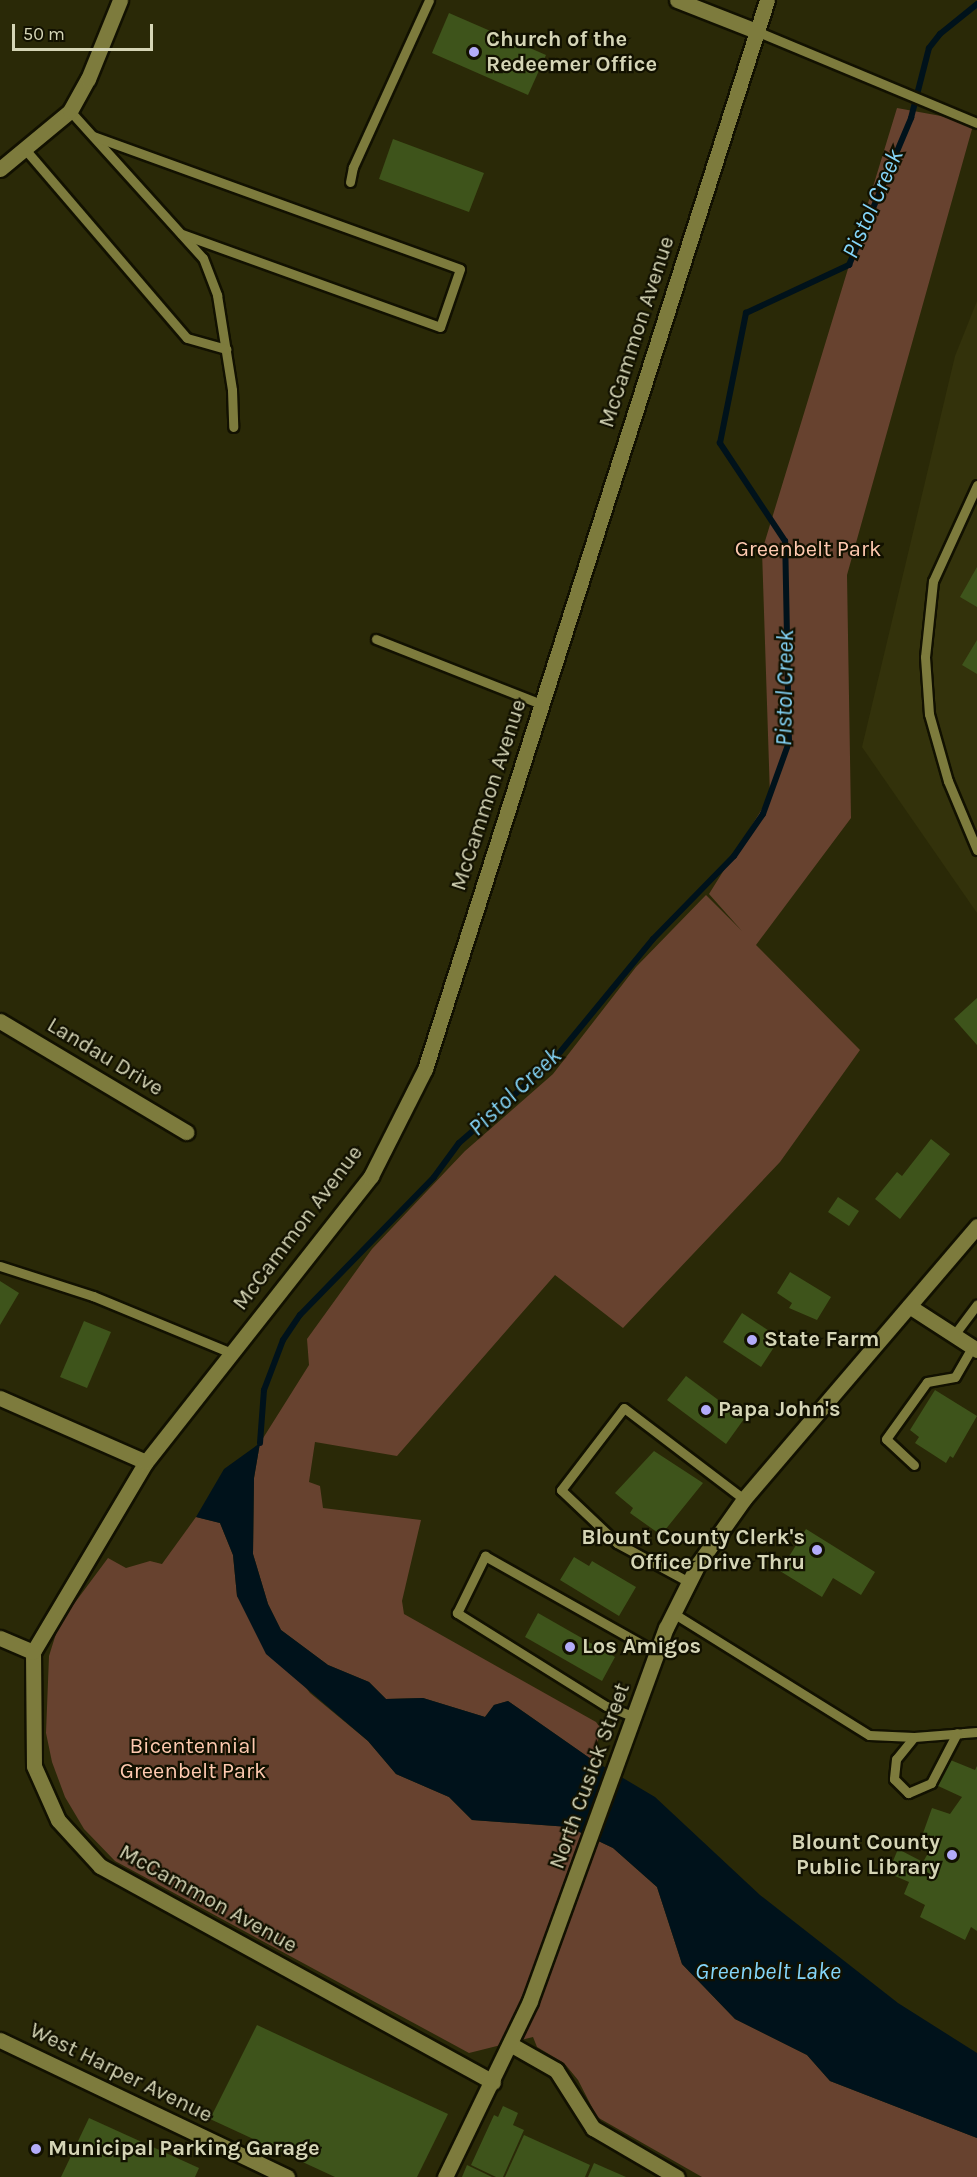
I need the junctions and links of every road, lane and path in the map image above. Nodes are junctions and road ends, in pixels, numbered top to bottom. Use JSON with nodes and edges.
{"nodes":[{"id":1,"x":120,"y":0,"type":"edge"},
{"id":2,"x":429,"y":0,"type":"edge"},
{"id":3,"x":677,"y":0,"type":"edge"},
{"id":4,"x":767,"y":0,"type":"edge"},
{"id":5,"x":756,"y":31,"type":"junction"},
{"id":6,"x":70,"y":111,"type":"junction"},
{"id":7,"x":977,"y":123,"type":"edge"},
{"id":8,"x":93,"y":136,"type":"junction"},
{"id":9,"x":24,"y":148,"type":"junction"},
{"id":10,"x":0,"y":168,"type":"edge"},
{"id":11,"x":350,"y":182,"type":"dead end"},
{"id":12,"x":181,"y":234,"type":"junction"},
{"id":13,"x":226,"y":349,"type":"junction"},
{"id":14,"x":233,"y":427,"type":"dead end"},
{"id":15,"x":977,"y":485,"type":"edge"},
{"id":16,"x":376,"y":639,"type":"dead end"},
{"id":17,"x":541,"y":704,"type":"junction"},
{"id":18,"x":977,"y":849,"type":"edge"},
{"id":19,"x":0,"y":1021,"type":"edge"},
{"id":20,"x":186,"y":1132,"type":"dead end"},
{"id":21,"x":977,"y":1227,"type":"edge"},
{"id":22,"x":0,"y":1266,"type":"edge"},
{"id":23,"x":977,"y":1305,"type":"edge"},
{"id":24,"x":909,"y":1306,"type":"junction"},
{"id":25,"x":954,"y":1335,"type":"junction"},
{"id":26,"x":975,"y":1349,"type":"edge"},
{"id":27,"x":231,"y":1353,"type":"junction"},
{"id":28,"x":0,"y":1398,"type":"edge"},
{"id":29,"x":146,"y":1462,"type":"junction"},
{"id":30,"x":914,"y":1465,"type":"dead end"},
{"id":31,"x":744,"y":1499,"type":"junction"},
{"id":32,"x":689,"y":1582,"type":"junction"},
{"id":33,"x":673,"y":1613,"type":"junction"},
{"id":34,"x":0,"y":1638,"type":"edge"},
{"id":35,"x":33,"y":1652,"type":"junction"},
{"id":36,"x":657,"y":1653,"type":"junction"},
{"id":37,"x":635,"y":1717,"type":"junction"},
{"id":38,"x":977,"y":1732,"type":"edge"},
{"id":39,"x":957,"y":1734,"type":"junction"},
{"id":40,"x":914,"y":1737,"type":"junction"},
{"id":41,"x":0,"y":2040,"type":"edge"},
{"id":42,"x":510,"y":2044,"type":"junction"},
{"id":43,"x":493,"y":2082,"type":"junction"},
{"id":44,"x":287,"y":2177,"type":"edge"},
{"id":45,"x":445,"y":2177,"type":"edge"},
{"id":46,"x":676,"y":2177,"type":"edge"}],
"edges":[{"from":1,"to":6,"type":"street"},
{"from":2,"to":11,"type":"lane"},
{"from":3,"to":5,"type":"street"},
{"from":4,"to":5,"type":"street","name":"McCammon Avenue"},
{"from":5,"to":7,"type":"lane"},
{"from":5,"to":17,"type":"street","name":"McCammon Avenue"},
{"from":6,"to":8,"type":"lane"},
{"from":6,"to":9,"type":"street"},
{"from":8,"to":12,"type":"lane"},
{"from":8,"to":12,"type":"lane"},
{"from":9,"to":10,"type":"street"},
{"from":9,"to":13,"type":"lane"},
{"from":12,"to":13,"type":"lane"},
{"from":13,"to":14,"type":"lane"},
{"from":15,"to":18,"type":"lane"},
{"from":16,"to":17,"type":"lane"},
{"from":17,"to":27,"type":"street","name":"McCammon Avenue"},
{"from":19,"to":20,"type":"street","name":"Landau Drive"},
{"from":21,"to":24,"type":"street","name":"North Cusick Street"},
{"from":22,"to":27,"type":"lane"},
{"from":23,"to":25,"type":"lane"},
{"from":24,"to":25,"type":"street"},
{"from":24,"to":31,"type":"street","name":"North Cusick Street"},
{"from":25,"to":26,"type":"street"},
{"from":26,"to":30,"type":"lane"},
{"from":27,"to":29,"type":"street","name":"McCammon Avenue"},
{"from":28,"to":29,"type":"street"},
{"from":29,"to":35,"type":"street","name":"McCammon Avenue"},
{"from":31,"to":32,"type":"street","name":"North Cusick Street"},
{"from":31,"to":32,"type":"lane"},
{"from":32,"to":33,"type":"street","name":"North Cusick Street"},
{"from":33,"to":36,"type":"street","name":"North Cusick Street"},
{"from":33,"to":40,"type":"lane"},
{"from":34,"to":35,"type":"street"},
{"from":35,"to":43,"type":"street","name":"McCammon Avenue"},
{"from":36,"to":37,"type":"street","name":"North Cusick Street"},
{"from":36,"to":37,"type":"lane"},
{"from":37,"to":42,"type":"street","name":"North Cusick Street"},
{"from":38,"to":39,"type":"lane"},
{"from":39,"to":40,"type":"lane"},
{"from":39,"to":40,"type":"lane"},
{"from":41,"to":44,"type":"street","name":"West Harper Avenue"},
{"from":42,"to":43,"type":"street","name":"North Cusick Street"},
{"from":42,"to":46,"type":"street"},
{"from":43,"to":45,"type":"street","name":"North Cusick Street"}]}
